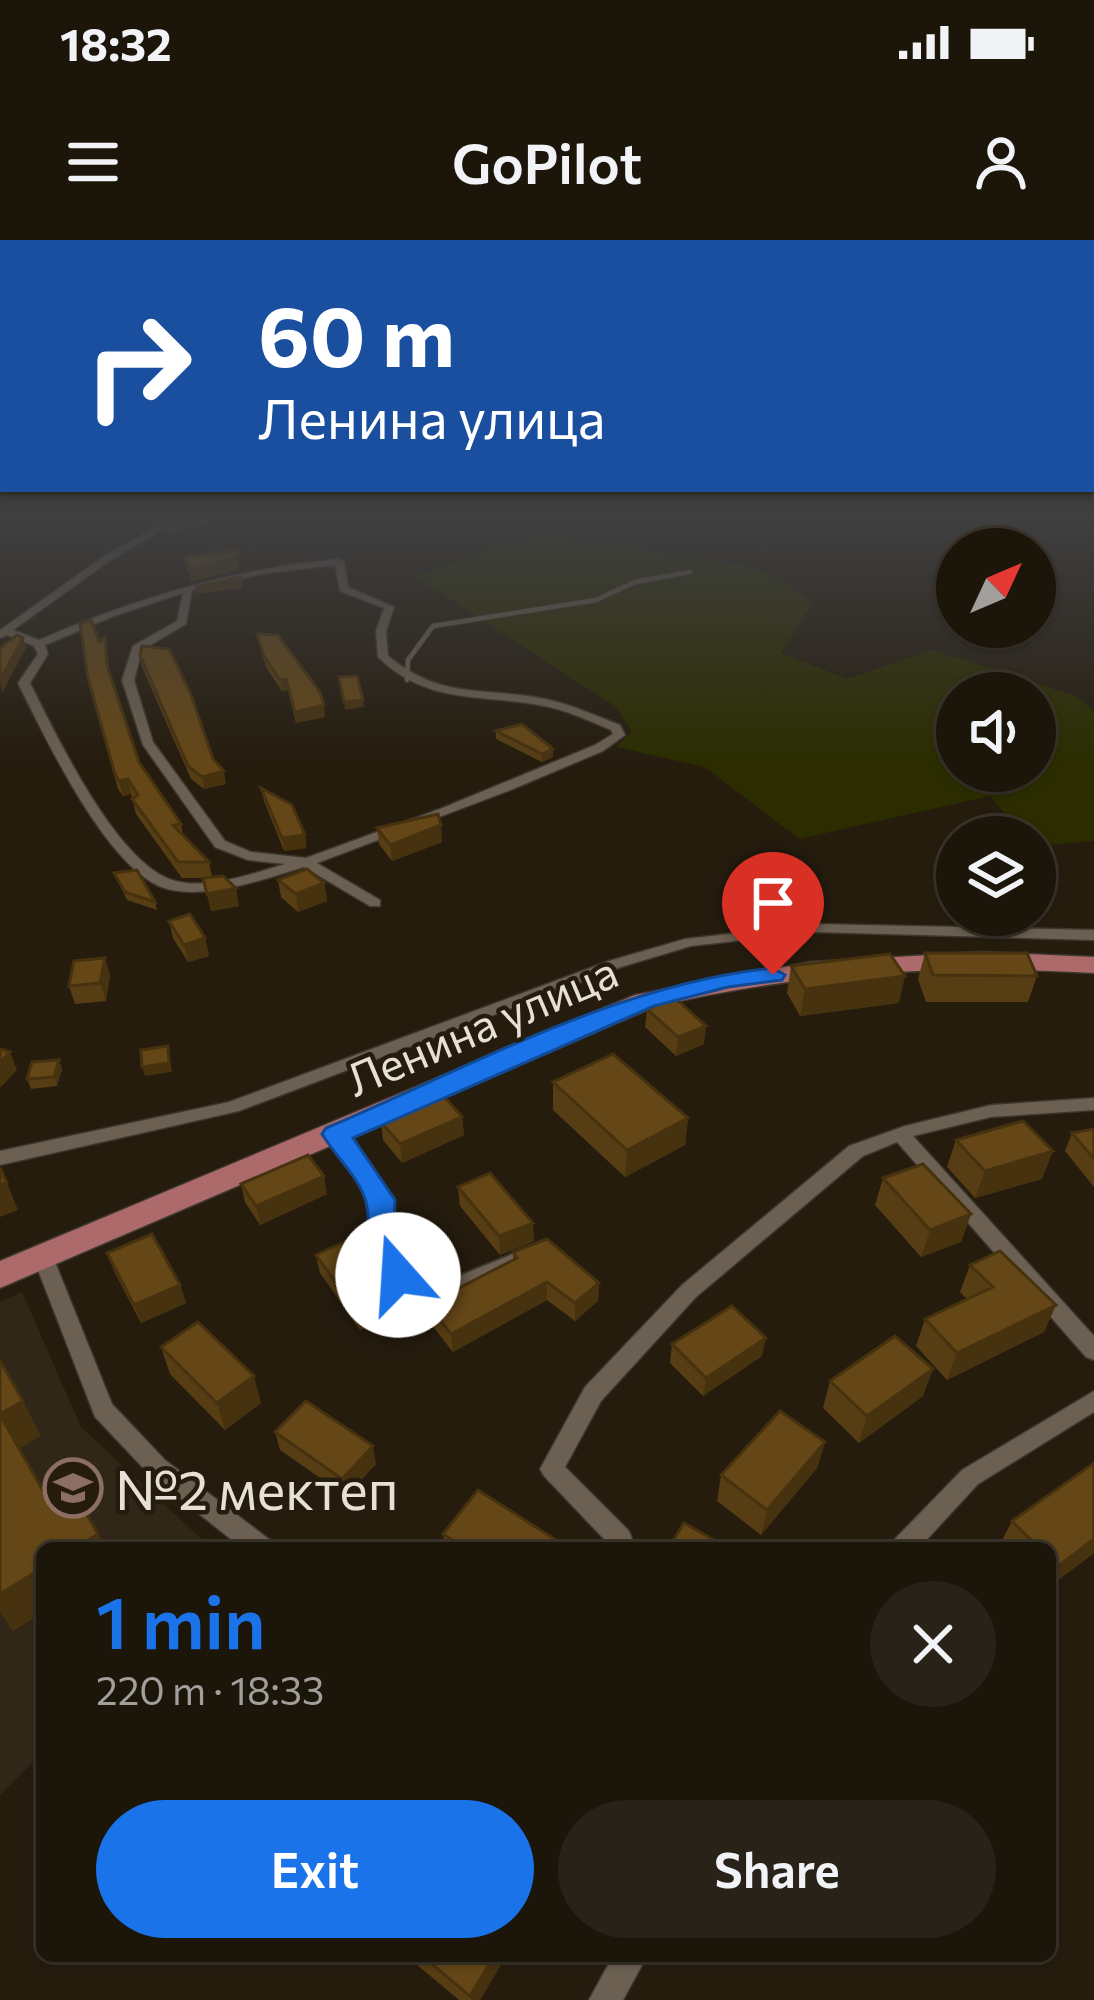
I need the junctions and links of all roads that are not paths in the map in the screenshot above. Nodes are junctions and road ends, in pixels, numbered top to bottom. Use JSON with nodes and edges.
{"nodes":[{"id":1,"x":52,"y":598,"type":"edge"},
{"id":2,"x":160,"y":598,"type":"edge"},
{"id":3,"x":187,"y":598,"type":"edge"},
{"id":4,"x":366,"y":598,"type":"edge"},
{"id":5,"x":600,"y":598,"type":"edge"},
{"id":6,"x":3,"y":633,"type":"edge"},
{"id":7,"x":39,"y":644,"type":"junction"},
{"id":8,"x":407,"y":680,"type":"junction"},
{"id":9,"x":305,"y":862,"type":"junction"},
{"id":10,"x":375,"y":903,"type":"dead end"},
{"id":11,"x":1094,"y":935,"type":"edge"},
{"id":12,"x":1094,"y":965,"type":"edge"},
{"id":13,"x":1094,"y":1104,"type":"edge"},
{"id":14,"x":336,"y":1134,"type":"junction"},
{"id":15,"x":900,"y":1134,"type":"junction"},
{"id":16,"x":0,"y":1158,"type":"edge"},
{"id":17,"x":532,"y":1252,"type":"edge"},
{"id":18,"x":43,"y":1257,"type":"junction"},
{"id":19,"x":0,"y":1275,"type":"edge"},
{"id":20,"x":1094,"y":1351,"type":"edge"},
{"id":21,"x":1094,"y":1400,"type":"edge"},
{"id":22,"x":253,"y":1542,"type":"edge"},
{"id":23,"x":618,"y":1542,"type":"edge"},
{"id":24,"x":909,"y":1542,"type":"edge"},
{"id":25,"x":627,"y":1962,"type":"edge"},
{"id":26,"x":604,"y":2000,"type":"edge"}],
"edges":[{"from":1,"to":6,"type":"street"},
{"from":2,"to":7,"type":"street"},
{"from":3,"to":9,"type":"street"},
{"from":4,"to":8,"type":"street"},
{"from":5,"to":8,"type":"lane"},
{"from":6,"to":7,"type":"street"},
{"from":7,"to":9,"type":"street"},
{"from":8,"to":9,"type":"street"},
{"from":9,"to":10,"type":"street"},
{"from":11,"to":16,"type":"street"},
{"from":12,"to":14,"type":"main road","name":"Ленина улица"},
{"from":13,"to":15,"type":"street"},
{"from":14,"to":17,"type":"lane"},
{"from":14,"to":18,"type":"main road","name":"Ленина улица"},
{"from":15,"to":20,"type":"street"},
{"from":15,"to":23,"type":"street"},
{"from":18,"to":19,"type":"main road","name":"Ленина улица"},
{"from":18,"to":22,"type":"street"},
{"from":21,"to":24,"type":"street"},
{"from":25,"to":26,"type":"street"}]}
